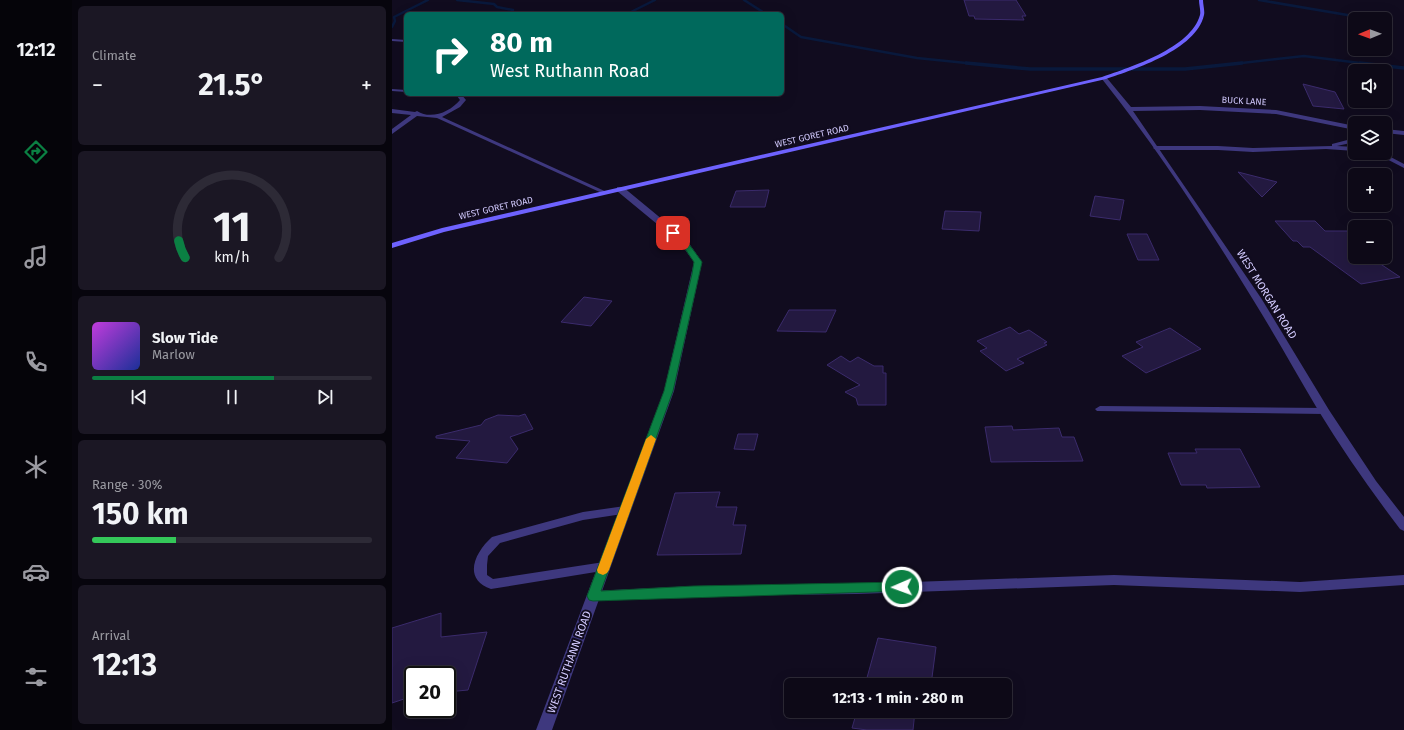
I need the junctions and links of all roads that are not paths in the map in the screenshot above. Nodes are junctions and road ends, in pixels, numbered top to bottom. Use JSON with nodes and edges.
{"nodes":[{"id":1,"x":1201,"y":0,"type":"edge"},
{"id":2,"x":392,"y":40,"type":"edge"},
{"id":3,"x":404,"y":41,"type":"edge"},
{"id":4,"x":1104,"y":78,"type":"junction"},
{"id":5,"x":392,"y":90,"type":"edge"},
{"id":6,"x":404,"y":91,"type":"edge"},
{"id":7,"x":459,"y":96,"type":"edge"},
{"id":8,"x":1130,"y":109,"type":"junction"},
{"id":9,"x":392,"y":111,"type":"edge"},
{"id":10,"x":417,"y":113,"type":"junction"},
{"id":11,"x":438,"y":117,"type":"junction"},
{"id":12,"x":1348,"y":127,"type":"edge"},
{"id":13,"x":392,"y":132,"type":"edge"},
{"id":14,"x":1392,"y":133,"type":"edge"},
{"id":15,"x":1404,"y":134,"type":"edge"},
{"id":16,"x":1348,"y":142,"type":"edge"},
{"id":17,"x":1326,"y":147,"type":"junction"},
{"id":18,"x":1156,"y":148,"type":"junction"},
{"id":19,"x":1348,"y":149,"type":"edge"},
{"id":20,"x":1392,"y":160,"type":"edge"},
{"id":21,"x":1404,"y":166,"type":"edge"},
{"id":22,"x":620,"y":189,"type":"junction"},
{"id":23,"x":606,"y":193,"type":"junction"},
{"id":24,"x":392,"y":246,"type":"edge"},
{"id":25,"x":1100,"y":408,"type":"dead end"},
{"id":26,"x":1324,"y":411,"type":"junction"},
{"id":27,"x":625,"y":510,"type":"junction"},
{"id":28,"x":1404,"y":526,"type":"edge"},
{"id":29,"x":604,"y":567,"type":"junction"},
{"id":30,"x":1404,"y":580,"type":"edge"},
{"id":31,"x":593,"y":596,"type":"junction"},
{"id":32,"x":544,"y":730,"type":"edge"}],
"edges":[{"from":1,"to":4,"type":"street","name":"WEST GORET ROAD"},
{"from":2,"to":3,"type":"lane"},
{"from":4,"to":8,"type":"street","name":"WEST MORGAN ROAD"},
{"from":4,"to":22,"type":"street","name":"WEST GORET ROAD"},
{"from":5,"to":6,"type":"lane"},
{"from":7,"to":11,"type":"lane"},
{"from":8,"to":12,"type":"street","name":"BUCK LANE"},
{"from":8,"to":18,"type":"street","name":"WEST MORGAN ROAD"},
{"from":9,"to":10,"type":"lane"},
{"from":10,"to":11,"type":"lane"},
{"from":10,"to":13,"type":"lane"},
{"from":11,"to":23,"type":"lane"},
{"from":14,"to":15,"type":"street"},
{"from":16,"to":17,"type":"lane"},
{"from":17,"to":18,"type":"lane"},
{"from":17,"to":19,"type":"lane"},
{"from":18,"to":26,"type":"street","name":"WEST MORGAN ROAD"},
{"from":20,"to":21,"type":"lane"},
{"from":22,"to":23,"type":"street","name":"WEST GORET ROAD"},
{"from":22,"to":27,"type":"street","name":"WEST RUTHANN ROAD"},
{"from":23,"to":24,"type":"street","name":"WEST GORET ROAD"},
{"from":25,"to":26,"type":"lane"},
{"from":26,"to":28,"type":"street","name":"WEST MORGAN ROAD"},
{"from":27,"to":29,"type":"street","name":"WEST RUTHANN ROAD"},
{"from":27,"to":29,"type":"lane"},
{"from":29,"to":31,"type":"street","name":"WEST RUTHANN ROAD"},
{"from":30,"to":31,"type":"lane"},
{"from":31,"to":32,"type":"street","name":"WEST RUTHANN ROAD"}]}
